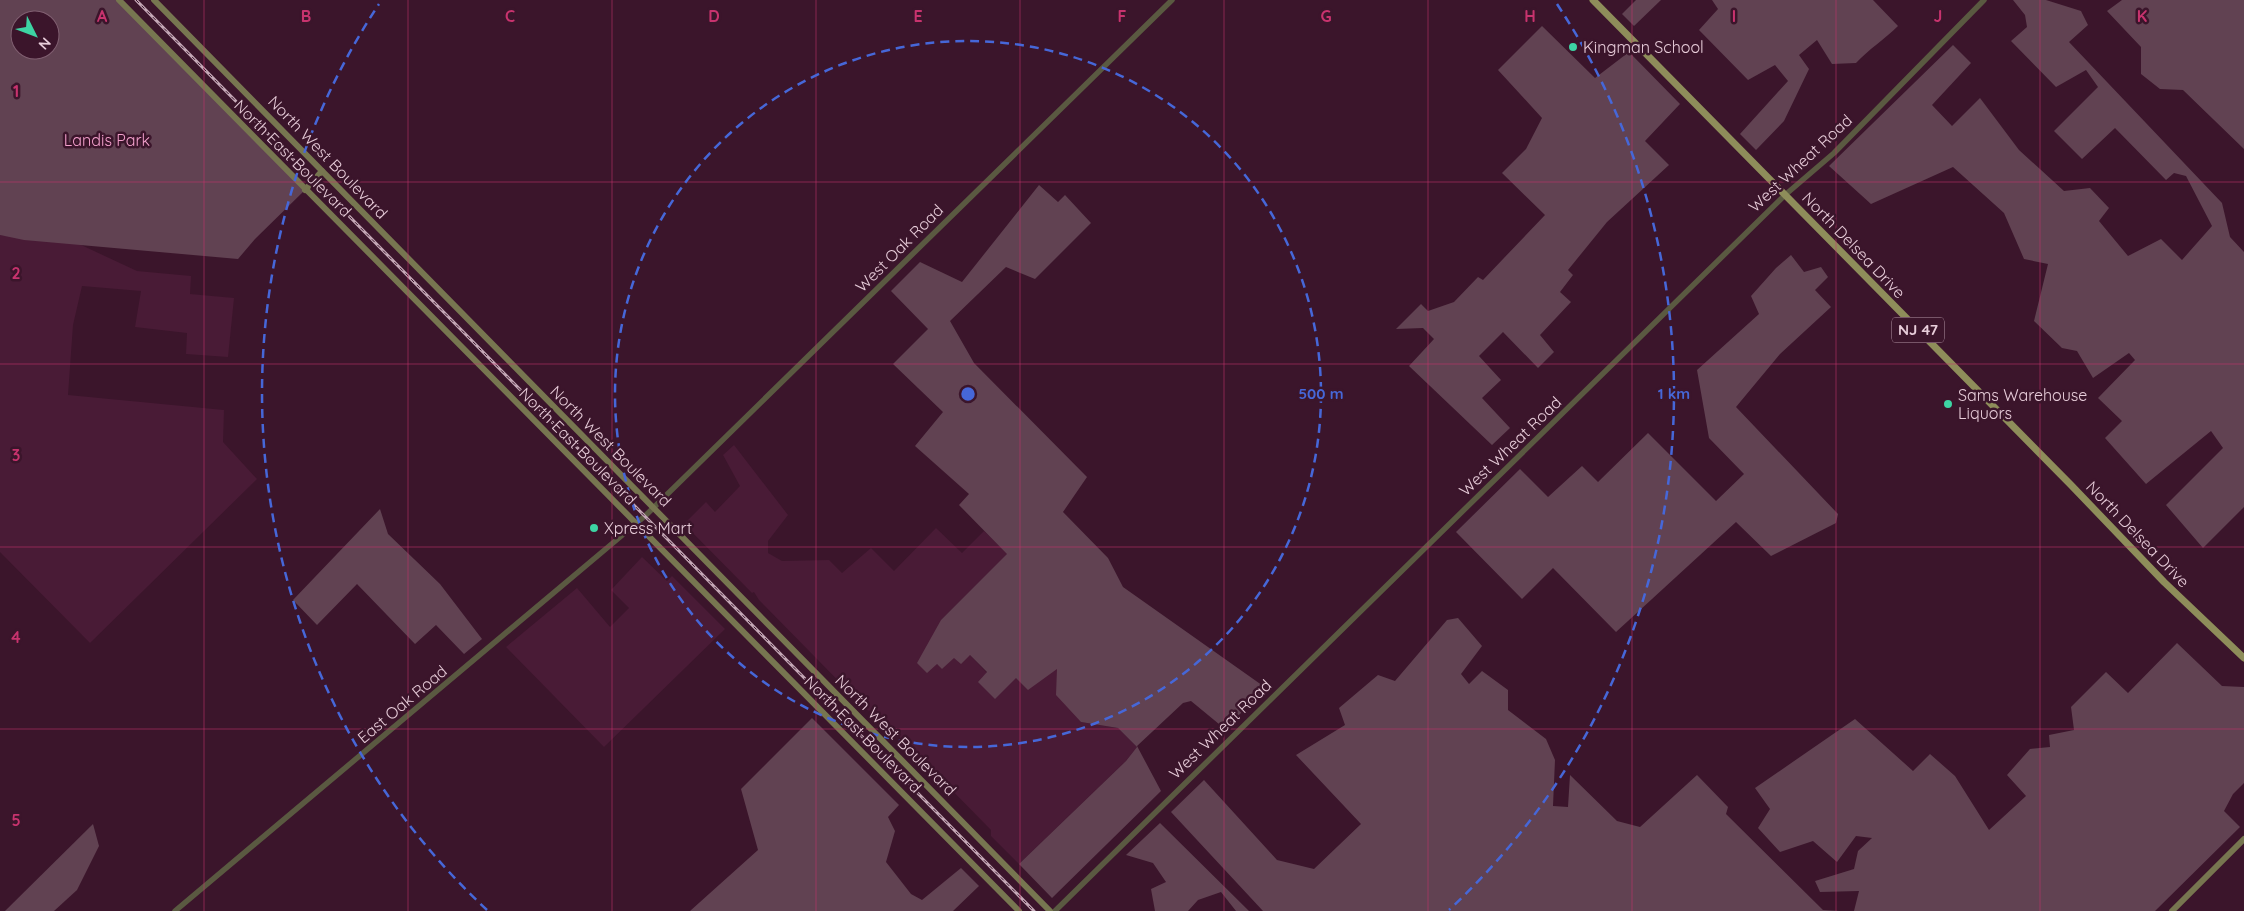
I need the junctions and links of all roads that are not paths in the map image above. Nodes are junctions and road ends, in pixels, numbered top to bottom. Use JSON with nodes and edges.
{"nodes":[{"id":1,"x":119,"y":0,"type":"edge"},
{"id":2,"x":154,"y":0,"type":"edge"},
{"id":3,"x":1172,"y":0,"type":"edge"},
{"id":4,"x":1593,"y":0,"type":"edge"},
{"id":5,"x":1984,"y":0,"type":"edge"},
{"id":6,"x":322,"y":171,"type":"junction"},
{"id":7,"x":305,"y":190,"type":"junction"},
{"id":8,"x":1785,"y":195,"type":"junction"},
{"id":9,"x":653,"y":508,"type":"junction"},
{"id":10,"x":645,"y":516,"type":"joint"},
{"id":11,"x":636,"y":524,"type":"junction"},
{"id":12,"x":2244,"y":658,"type":"edge"},
{"id":13,"x":2244,"y":839,"type":"edge"},
{"id":14,"x":175,"y":911,"type":"edge"},
{"id":15,"x":1019,"y":911,"type":"edge"},
{"id":16,"x":1050,"y":911,"type":"edge"},
{"id":17,"x":1054,"y":911,"type":"edge"},
{"id":18,"x":2172,"y":911,"type":"edge"}],
"edges":[{"from":1,"to":7,"type":"main road","name":"North East Boulevard"},
{"from":2,"to":6,"type":"main road","name":"North West Boulevard"},
{"from":3,"to":9,"type":"street","name":"West Oak Road"},
{"from":4,"to":8,"type":"main road","name":"North Delsea Drive","number":"NJ 47"},
{"from":5,"to":8,"type":"street","name":"West Wheat Road"},
{"from":6,"to":7,"type":"main road"},
{"from":6,"to":9,"type":"main road","name":"North West Boulevard"},
{"from":7,"to":11,"type":"main road","name":"North East Boulevard"},
{"from":8,"to":12,"type":"main road","name":"North Delsea Drive","number":"NJ 47"},
{"from":8,"to":17,"type":"street","name":"West Wheat Road"},
{"from":9,"to":10,"type":"street","name":"West Oak Road"},
{"from":9,"to":16,"type":"main road","name":"North West Boulevard"},
{"from":10,"to":11,"type":"street","name":"East Oak Road"},
{"from":11,"to":14,"type":"street","name":"East Oak Road"},
{"from":11,"to":15,"type":"main road","name":"North East Boulevard"},
{"from":13,"to":18,"type":"main road"}]}
